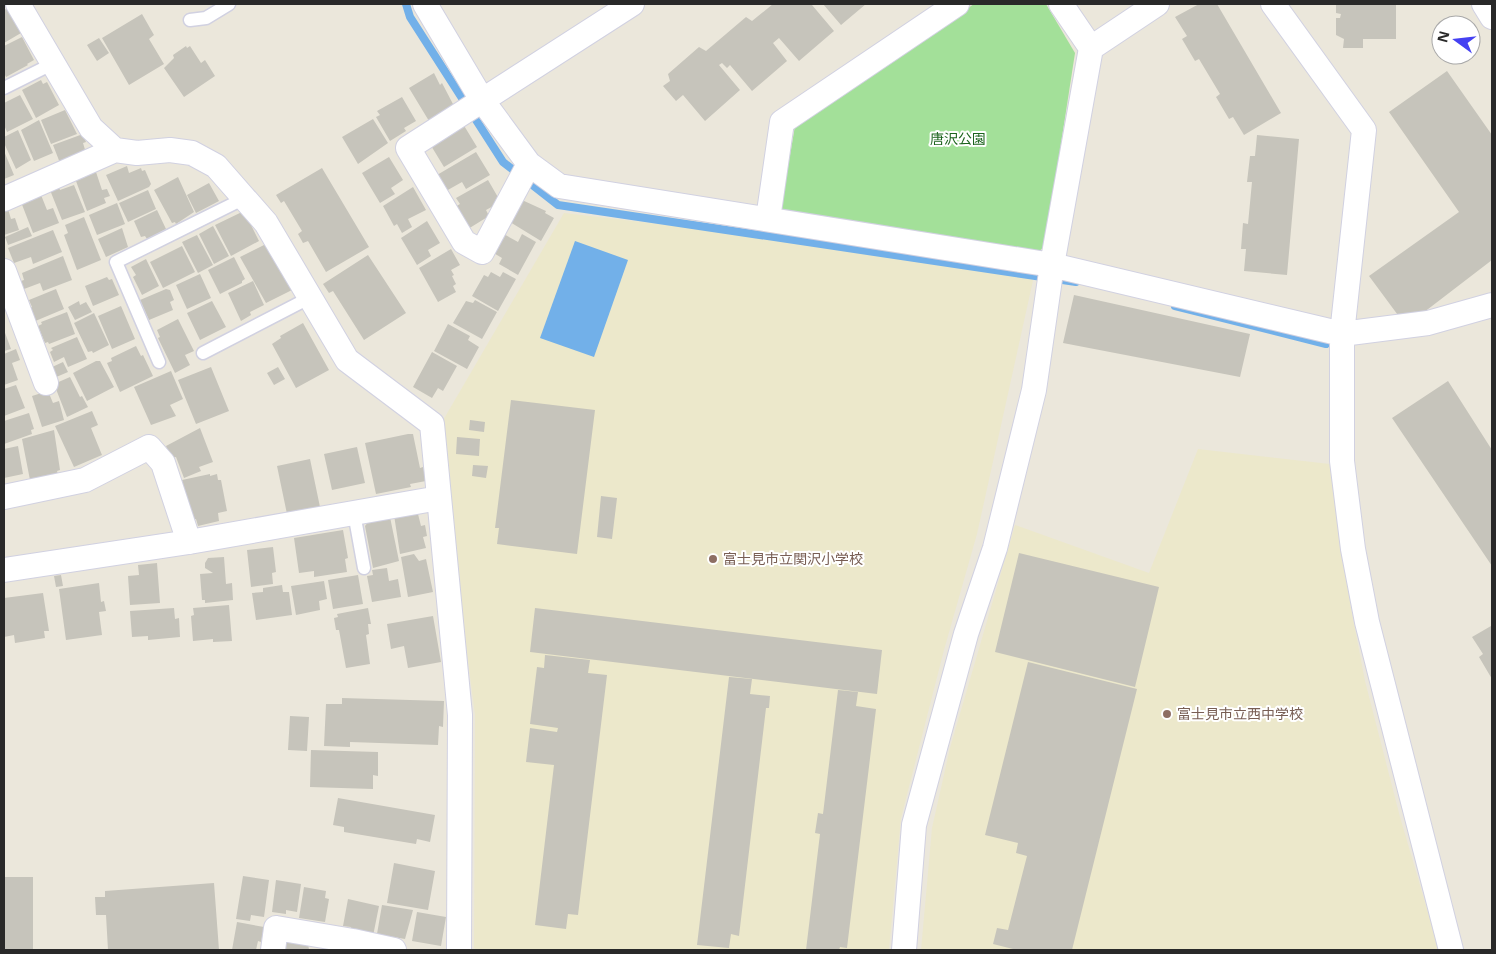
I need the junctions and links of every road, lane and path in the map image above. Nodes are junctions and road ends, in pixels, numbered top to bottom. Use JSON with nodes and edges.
{"nodes":[{"id":1,"x":18,"y":4,"type":"edge"},
{"id":2,"x":229,"y":4,"type":"edge"},
{"id":3,"x":425,"y":4,"type":"edge"},
{"id":4,"x":632,"y":4,"type":"edge"},
{"id":5,"x":956,"y":4,"type":"edge"},
{"id":6,"x":1061,"y":4,"type":"edge"},
{"id":7,"x":1157,"y":4,"type":"edge"},
{"id":8,"x":1273,"y":4,"type":"edge"},
{"id":9,"x":1484,"y":4,"type":"edge"},
{"id":10,"x":1492,"y":17,"type":"edge"},
{"id":11,"x":190,"y":20,"type":"dead end"},
{"id":12,"x":1091,"y":48,"type":"junction"},
{"id":13,"x":52,"y":64,"type":"junction"},
{"id":14,"x":4,"y":88,"type":"edge"},
{"id":15,"x":474,"y":105,"type":"junction"},
{"id":16,"x":114,"y":150,"type":"junction"},
{"id":17,"x":529,"y":165,"type":"junction"},
{"id":18,"x":245,"y":198,"type":"junction"},
{"id":19,"x":4,"y":199,"type":"edge"},
{"id":20,"x":768,"y":219,"type":"junction"},
{"id":21,"x":1052,"y":265,"type":"junction"},
{"id":22,"x":4,"y":271,"type":"edge"},
{"id":23,"x":311,"y":297,"type":"junction"},
{"id":24,"x":1492,"y":305,"type":"edge"},
{"id":25,"x":1342,"y":334,"type":"junction"},
{"id":26,"x":203,"y":353,"type":"dead end"},
{"id":27,"x":159,"y":362,"type":"dead end"},
{"id":28,"x":46,"y":383,"type":"dead end"},
{"id":29,"x":4,"y":496,"type":"edge"},
{"id":30,"x":439,"y":498,"type":"junction"},
{"id":31,"x":354,"y":513,"type":"junction"},
{"id":32,"x":189,"y":542,"type":"junction"},
{"id":33,"x":364,"y":568,"type":"dead end"},
{"id":34,"x":4,"y":570,"type":"edge"},
{"id":35,"x":353,"y":946,"type":"edge"},
{"id":36,"x":273,"y":950,"type":"edge"},
{"id":37,"x":394,"y":950,"type":"edge"},
{"id":38,"x":459,"y":950,"type":"edge"},
{"id":39,"x":904,"y":950,"type":"edge"},
{"id":40,"x":1451,"y":950,"type":"edge"}],
"edges":[{"from":1,"to":13,"type":"street"},
{"from":2,"to":11,"type":"lane"},
{"from":3,"to":15,"type":"street"},
{"from":4,"to":15,"type":"street"},
{"from":5,"to":20,"type":"street"},
{"from":6,"to":12,"type":"street"},
{"from":7,"to":12,"type":"street"},
{"from":8,"to":25,"type":"street"},
{"from":9,"to":10,"type":"street"},
{"from":12,"to":21,"type":"street"},
{"from":13,"to":14,"type":"lane"},
{"from":13,"to":16,"type":"street"},
{"from":15,"to":17,"type":"street"},
{"from":15,"to":17,"type":"street"},
{"from":16,"to":18,"type":"street"},
{"from":16,"to":19,"type":"street"},
{"from":17,"to":20,"type":"street"},
{"from":18,"to":23,"type":"street"},
{"from":18,"to":27,"type":"lane"},
{"from":20,"to":21,"type":"street"},
{"from":21,"to":25,"type":"street"},
{"from":21,"to":39,"type":"street"},
{"from":22,"to":28,"type":"street"},
{"from":23,"to":26,"type":"lane"},
{"from":23,"to":30,"type":"street"},
{"from":24,"to":25,"type":"street"},
{"from":25,"to":40,"type":"street"},
{"from":29,"to":32,"type":"street"},
{"from":30,"to":31,"type":"street"},
{"from":30,"to":38,"type":"street"},
{"from":31,"to":32,"type":"street"},
{"from":31,"to":33,"type":"lane"},
{"from":32,"to":34,"type":"street"},
{"from":35,"to":36,"type":"street"},
{"from":35,"to":37,"type":"street"}]}
